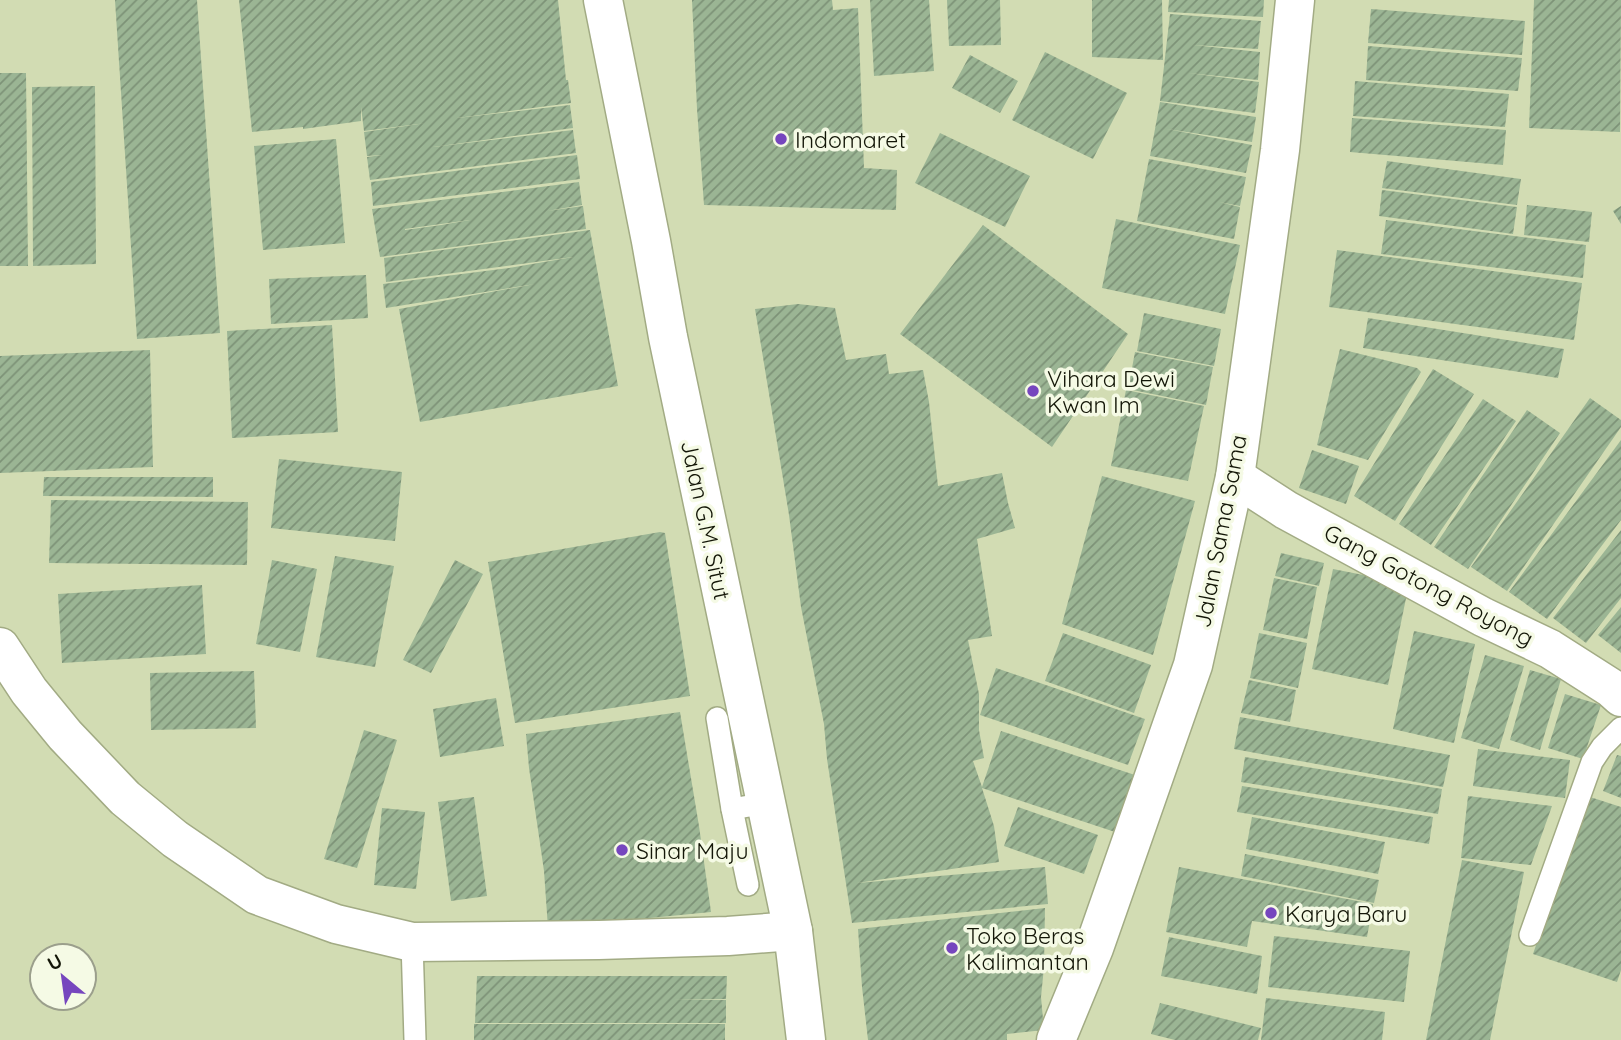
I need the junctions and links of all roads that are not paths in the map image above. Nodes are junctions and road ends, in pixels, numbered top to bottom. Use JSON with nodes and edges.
{"nodes":[{"id":1,"x":603,"y":0,"type":"edge"},
{"id":2,"x":1295,"y":0,"type":"edge"},
{"id":3,"x":1235,"y":477,"type":"junction"},
{"id":4,"x":0,"y":647,"type":"edge"},
{"id":5,"x":1618,"y":689,"type":"edge"},
{"id":6,"x":717,"y":719,"type":"dead end"},
{"id":7,"x":1621,"y":728,"type":"edge"},
{"id":8,"x":749,"y":806,"type":"junction"},
{"id":9,"x":748,"y":886,"type":"dead end"},
{"id":10,"x":793,"y":931,"type":"junction"},
{"id":11,"x":1530,"y":935,"type":"dead end"},
{"id":12,"x":412,"y":942,"type":"junction"},
{"id":13,"x":415,"y":1040,"type":"edge"},
{"id":14,"x":806,"y":1040,"type":"edge"},
{"id":15,"x":1056,"y":1040,"type":"edge"}],
"edges":[{"from":1,"to":8,"type":"street","name":"Jalan G.M. Situt"},
{"from":2,"to":3,"type":"street","name":"Jalan Sama Sama"},
{"from":3,"to":5,"type":"street","name":"Gang Gotong Royong"},
{"from":3,"to":15,"type":"street","name":"Jalan Sama Sama"},
{"from":4,"to":12,"type":"street"},
{"from":6,"to":8,"type":"lane"},
{"from":7,"to":11,"type":"lane"},
{"from":8,"to":9,"type":"lane"},
{"from":8,"to":10,"type":"street","name":"Jalan G.M. Situt"},
{"from":10,"to":12,"type":"street"},
{"from":10,"to":14,"type":"street","name":"Jalan G.M. Situt"},
{"from":12,"to":13,"type":"lane"}]}
